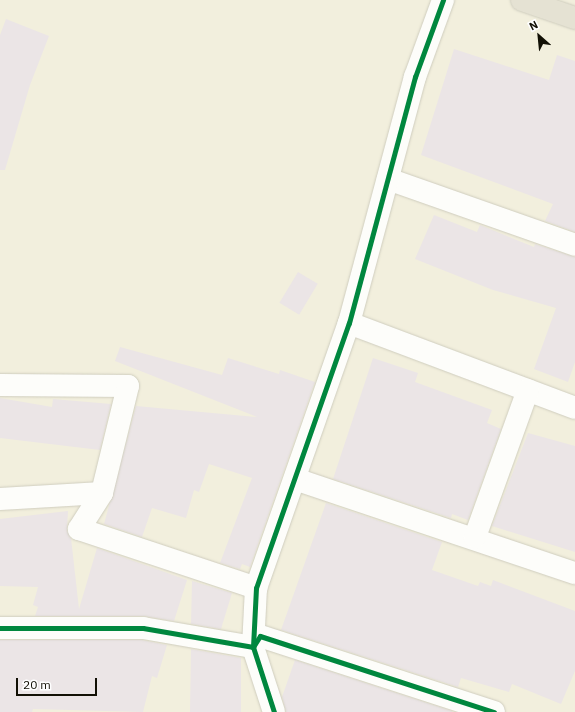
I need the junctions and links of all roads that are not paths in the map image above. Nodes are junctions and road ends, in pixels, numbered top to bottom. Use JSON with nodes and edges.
{"nodes":[{"id":1,"x":442,"y":0,"type":"edge"},
{"id":2,"x":522,"y":0,"type":"edge"},
{"id":3,"x":575,"y":18,"type":"edge"},
{"id":4,"x":388,"y":179,"type":"junction"},
{"id":5,"x":575,"y":245,"type":"edge"},
{"id":6,"x":349,"y":323,"type":"junction"},
{"id":7,"x":0,"y":385,"type":"edge"},
{"id":8,"x":528,"y":390,"type":"junction"},
{"id":9,"x":575,"y":408,"type":"edge"},
{"id":10,"x":295,"y":480,"type":"junction"},
{"id":11,"x":102,"y":493,"type":"junction"},
{"id":12,"x":0,"y":499,"type":"edge"},
{"id":13,"x":475,"y":538,"type":"junction"},
{"id":14,"x":575,"y":573,"type":"edge"},
{"id":15,"x":256,"y":588,"type":"junction"},
{"id":16,"x":0,"y":628,"type":"edge"},
{"id":17,"x":253,"y":647,"type":"junction"},
{"id":18,"x":274,"y":712,"type":"edge"},
{"id":19,"x":494,"y":712,"type":"edge"}],
"edges":[{"from":1,"to":4,"type":"street"},
{"from":2,"to":3,"type":"highway"},
{"from":4,"to":5,"type":"street"},
{"from":4,"to":6,"type":"street"},
{"from":6,"to":8,"type":"street"},
{"from":6,"to":10,"type":"street"},
{"from":7,"to":11,"type":"street"},
{"from":8,"to":9,"type":"street"},
{"from":8,"to":13,"type":"street"},
{"from":10,"to":13,"type":"street"},
{"from":10,"to":15,"type":"street"},
{"from":11,"to":12,"type":"street"},
{"from":11,"to":15,"type":"street"},
{"from":13,"to":14,"type":"street"},
{"from":15,"to":17,"type":"street"},
{"from":16,"to":17,"type":"street"},
{"from":17,"to":18,"type":"street"},
{"from":17,"to":19,"type":"street"}]}
